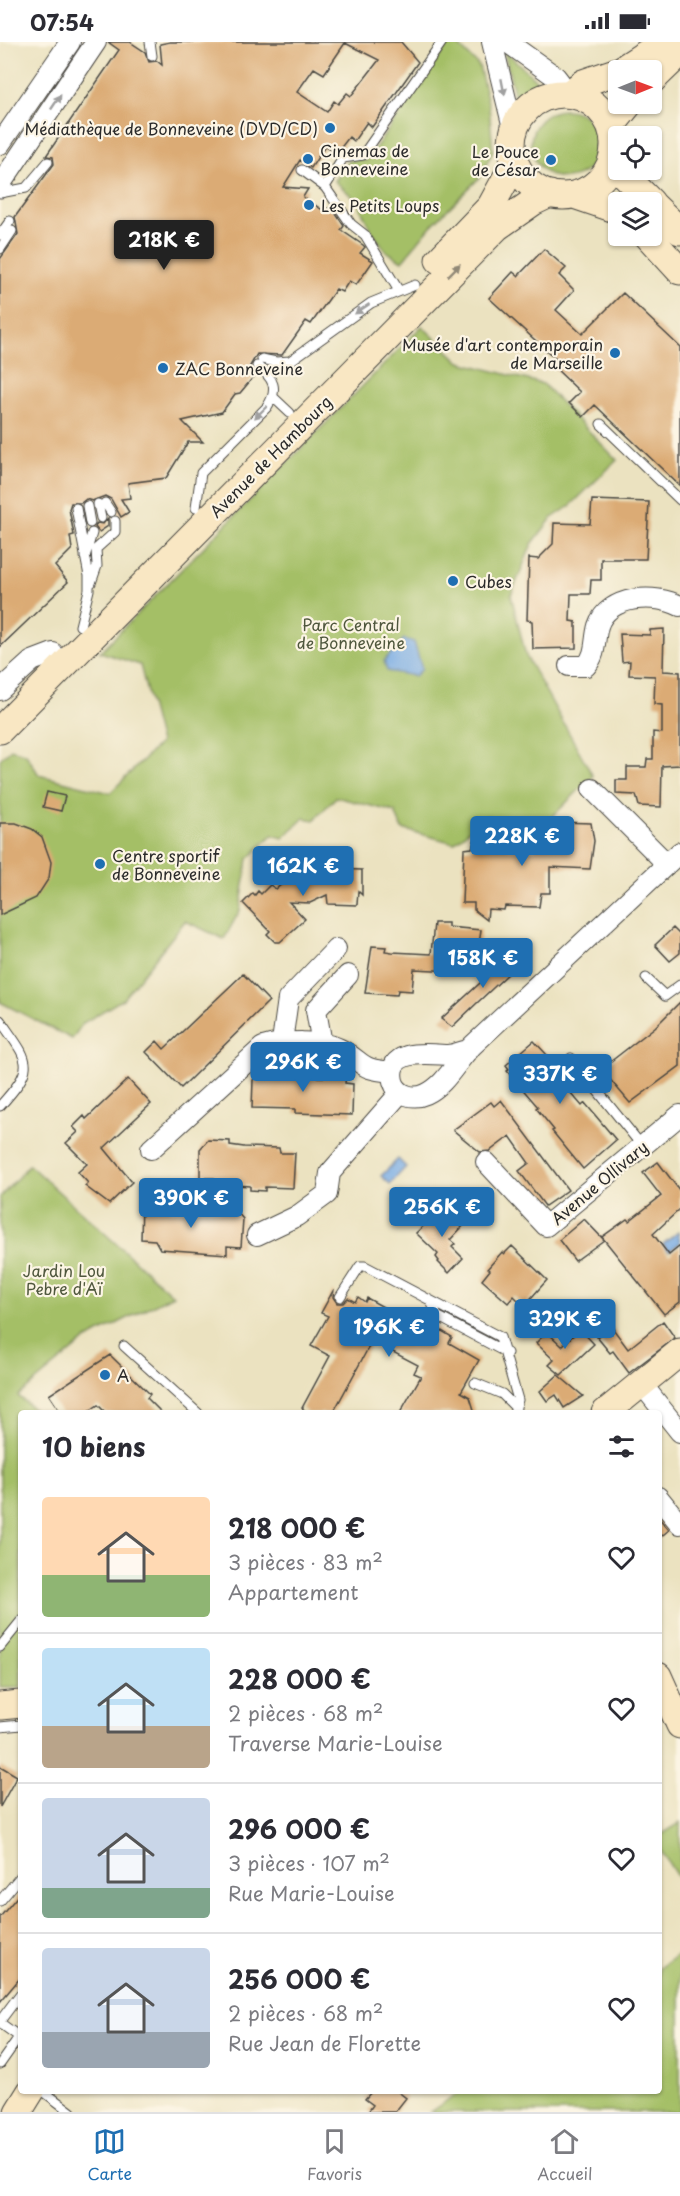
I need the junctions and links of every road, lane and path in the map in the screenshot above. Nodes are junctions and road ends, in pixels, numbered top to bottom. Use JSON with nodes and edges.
{"nodes":[{"id":1,"x":70,"y":42,"type":"edge"},
{"id":2,"x":96,"y":42,"type":"edge"},
{"id":3,"x":150,"y":42,"type":"edge"},
{"id":4,"x":442,"y":42,"type":"edge"},
{"id":5,"x":492,"y":42,"type":"edge"},
{"id":6,"x":507,"y":42,"type":"edge"},
{"id":7,"x":664,"y":42,"type":"edge"},
{"id":8,"x":680,"y":53,"type":"edge"},
{"id":9,"x":152,"y":56,"type":"dead end"},
{"id":10,"x":636,"y":60,"type":"edge"},
{"id":11,"x":662,"y":70,"type":"edge"},
{"id":12,"x":608,"y":75,"type":"edge"},
{"id":13,"x":569,"y":94,"type":"junction"},
{"id":14,"x":621,"y":114,"type":"edge"},
{"id":15,"x":611,"y":126,"type":"joint"},
{"id":16,"x":514,"y":132,"type":"junction"},
{"id":17,"x":0,"y":144,"type":"edge"},
{"id":18,"x":48,"y":162,"type":"dead end"},
{"id":19,"x":516,"y":162,"type":"junction"},
{"id":20,"x":303,"y":170,"type":"dead end"},
{"id":21,"x":608,"y":173,"type":"edge"},
{"id":22,"x":629,"y":180,"type":"edge"},
{"id":23,"x":0,"y":185,"type":"edge"},
{"id":24,"x":325,"y":187,"type":"junction"},
{"id":25,"x":641,"y":192,"type":"edge"},
{"id":26,"x":0,"y":193,"type":"edge"},
{"id":27,"x":562,"y":194,"type":"junction"},
{"id":28,"x":608,"y":207,"type":"edge"},
{"id":29,"x":662,"y":214,"type":"edge"},
{"id":30,"x":10,"y":221,"type":"dead end"},
{"id":31,"x":12,"y":231,"type":"dead end"},
{"id":32,"x":680,"y":231,"type":"edge"},
{"id":33,"x":0,"y":235,"type":"edge"},
{"id":34,"x":657,"y":246,"type":"edge"},
{"id":35,"x":0,"y":249,"type":"edge"},
{"id":36,"x":680,"y":271,"type":"edge"},
{"id":37,"x":407,"y":288,"type":"junction"},
{"id":38,"x":282,"y":405,"type":"junction"},
{"id":39,"x":601,"y":424,"type":"dead end"},
{"id":40,"x":680,"y":500,"type":"edge"},
{"id":41,"x":87,"y":506,"type":"dead end"},
{"id":42,"x":76,"y":508,"type":"dead end"},
{"id":43,"x":90,"y":523,"type":"dead end"},
{"id":44,"x":92,"y":533,"type":"dead end"},
{"id":45,"x":108,"y":537,"type":"junction"},
{"id":46,"x":85,"y":558,"type":"junction"},
{"id":47,"x":88,"y":590,"type":"junction"},
{"id":48,"x":680,"y":606,"type":"edge"},
{"id":49,"x":80,"y":626,"type":"junction"},
{"id":50,"x":53,"y":653,"type":"junction"},
{"id":51,"x":569,"y":666,"type":"dead end"},
{"id":52,"x":0,"y":690,"type":"edge"},
{"id":53,"x":0,"y":703,"type":"edge"},
{"id":54,"x":0,"y":730,"type":"edge"},
{"id":55,"x":592,"y":789,"type":"dead end"},
{"id":56,"x":673,"y":858,"type":"edge"},
{"id":57,"x":336,"y":949,"type":"dead end"},
{"id":58,"x":348,"y":975,"type":"dead end"},
{"id":59,"x":646,"y":978,"type":"dead end"},
{"id":60,"x":680,"y":985,"type":"edge"},
{"id":61,"x":0,"y":1020,"type":"edge"},
{"id":62,"x":282,"y":1041,"type":"junction"},
{"id":63,"x":322,"y":1044,"type":"junction"},
{"id":64,"x":469,"y":1050,"type":"junction"},
{"id":65,"x":572,"y":1058,"type":"dead end"},
{"id":66,"x":392,"y":1072,"type":"junction"},
{"id":67,"x":400,"y":1093,"type":"junction"},
{"id":68,"x":0,"y":1106,"type":"edge"},
{"id":69,"x":680,"y":1114,"type":"edge"},
{"id":70,"x":642,"y":1146,"type":"junction"},
{"id":71,"x":152,"y":1149,"type":"dead end"},
{"id":72,"x":486,"y":1162,"type":"dead end"},
{"id":73,"x":257,"y":1235,"type":"dead end"},
{"id":74,"x":340,"y":1297,"type":"dead end"},
{"id":75,"x":124,"y":1346,"type":"dead end"},
{"id":76,"x":680,"y":1352,"type":"edge"},
{"id":77,"x":475,"y":1383,"type":"dead end"},
{"id":78,"x":641,"y":1383,"type":"junction"},
{"id":79,"x":195,"y":1410,"type":"edge"},
{"id":80,"x":515,"y":1410,"type":"edge"},
{"id":81,"x":609,"y":1410,"type":"edge"},
{"id":82,"x":680,"y":1432,"type":"edge"},
{"id":83,"x":662,"y":1502,"type":"edge"},
{"id":84,"x":680,"y":1524,"type":"edge"},
{"id":85,"x":18,"y":1625,"type":"edge"},
{"id":86,"x":0,"y":1647,"type":"edge"},
{"id":87,"x":662,"y":1685,"type":"edge"},
{"id":88,"x":18,"y":1704,"type":"edge"},
{"id":89,"x":0,"y":1706,"type":"edge"},
{"id":90,"x":18,"y":1725,"type":"edge"},
{"id":91,"x":680,"y":1725,"type":"edge"},
{"id":92,"x":0,"y":1727,"type":"edge"},
{"id":93,"x":18,"y":1880,"type":"edge"},
{"id":94,"x":0,"y":1901,"type":"edge"},
{"id":95,"x":18,"y":1997,"type":"edge"},
{"id":96,"x":0,"y":2022,"type":"edge"},
{"id":97,"x":18,"y":2036,"type":"edge"},
{"id":98,"x":18,"y":2040,"type":"edge"},
{"id":99,"x":0,"y":2064,"type":"edge"},
{"id":100,"x":29,"y":2094,"type":"edge"},
{"id":101,"x":47,"y":2094,"type":"edge"},
{"id":102,"x":18,"y":2112,"type":"edge"},
{"id":103,"x":72,"y":2112,"type":"edge"}],
"edges":[{"from":1,"to":17,"type":"street"},
{"from":23,"to":2,"type":"street","one_way":true},
{"from":3,"to":9,"type":"lane"},
{"from":4,"to":24,"type":"lane"},
{"from":5,"to":16,"type":"street","one_way":true},
{"from":6,"to":13,"type":"street"},
{"from":7,"to":10,"type":"street"},
{"from":8,"to":11,"type":"street"},
{"from":12,"to":13,"type":"street"},
{"from":13,"to":15,"type":"street"},
{"from":13,"to":16,"type":"street"},
{"from":14,"to":15,"type":"street"},
{"from":16,"to":19,"type":"street"},
{"from":18,"to":26,"type":"lane"},
{"from":19,"to":27,"type":"street"},
{"from":19,"to":37,"type":"street","name":"Avenue de Hambourg"},
{"from":20,"to":24,"type":"lane"},
{"from":21,"to":27,"type":"street"},
{"from":22,"to":25,"type":"street"},
{"from":24,"to":37,"type":"lane"},
{"from":27,"to":28,"type":"street"},
{"from":54,"to":27,"type":"street","name":"Avenue de Hambourg","one_way":true},
{"from":29,"to":32,"type":"street"},
{"from":30,"to":33,"type":"lane"},
{"from":31,"to":35,"type":"lane"},
{"from":34,"to":36,"type":"street"},
{"from":37,"to":38,"type":"street","name":"Avenue de Hambourg"},
{"from":37,"to":38,"type":"lane","one_way":true},
{"from":38,"to":49,"type":"street","name":"Avenue de Hambourg"},
{"from":39,"to":40,"type":"lane"},
{"from":41,"to":43,"type":"lane"},
{"from":42,"to":46,"type":"lane"},
{"from":44,"to":46,"type":"lane"},
{"from":45,"to":45,"type":"lane"},
{"from":45,"to":47,"type":"lane"},
{"from":46,"to":47,"type":"lane"},
{"from":47,"to":49,"type":"lane"},
{"from":48,"to":51,"type":"street"},
{"from":49,"to":50,"type":"street","name":"Avenue de Hambourg"},
{"from":50,"to":52,"type":"street"},
{"from":50,"to":53,"type":"street","name":"Avenue de Hambourg"},
{"from":55,"to":56,"type":"street"},
{"from":56,"to":64,"type":"street"},
{"from":57,"to":62,"type":"street"},
{"from":58,"to":63,"type":"street"},
{"from":59,"to":60,"type":"lane"},
{"from":61,"to":68,"type":"lane"},
{"from":62,"to":63,"type":"street"},
{"from":62,"to":71,"type":"street"},
{"from":63,"to":66,"type":"street"},
{"from":64,"to":66,"type":"street"},
{"from":64,"to":67,"type":"street"},
{"from":65,"to":70,"type":"lane"},
{"from":66,"to":67,"type":"street"},
{"from":67,"to":73,"type":"street"},
{"from":69,"to":70,"type":"street","name":"Avenue Ollivary"},
{"from":70,"to":72,"type":"street","name":"Avenue Ollivary"},
{"from":74,"to":80,"type":"lane"},
{"from":75,"to":79,"type":"lane"},
{"from":76,"to":78,"type":"street"},
{"from":77,"to":80,"type":"lane"},
{"from":78,"to":81,"type":"street"},
{"from":78,"to":82,"type":"street"},
{"from":83,"to":84,"type":"street"},
{"from":85,"to":86,"type":"lane"},
{"from":87,"to":91,"type":"street"},
{"from":88,"to":89,"type":"street"},
{"from":90,"to":92,"type":"lane"},
{"from":93,"to":94,"type":"lane"},
{"from":95,"to":96,"type":"lane"},
{"from":96,"to":97,"type":"lane"},
{"from":98,"to":99,"type":"lane"},
{"from":100,"to":102,"type":"street"},
{"from":101,"to":103,"type":"lane"}]}
